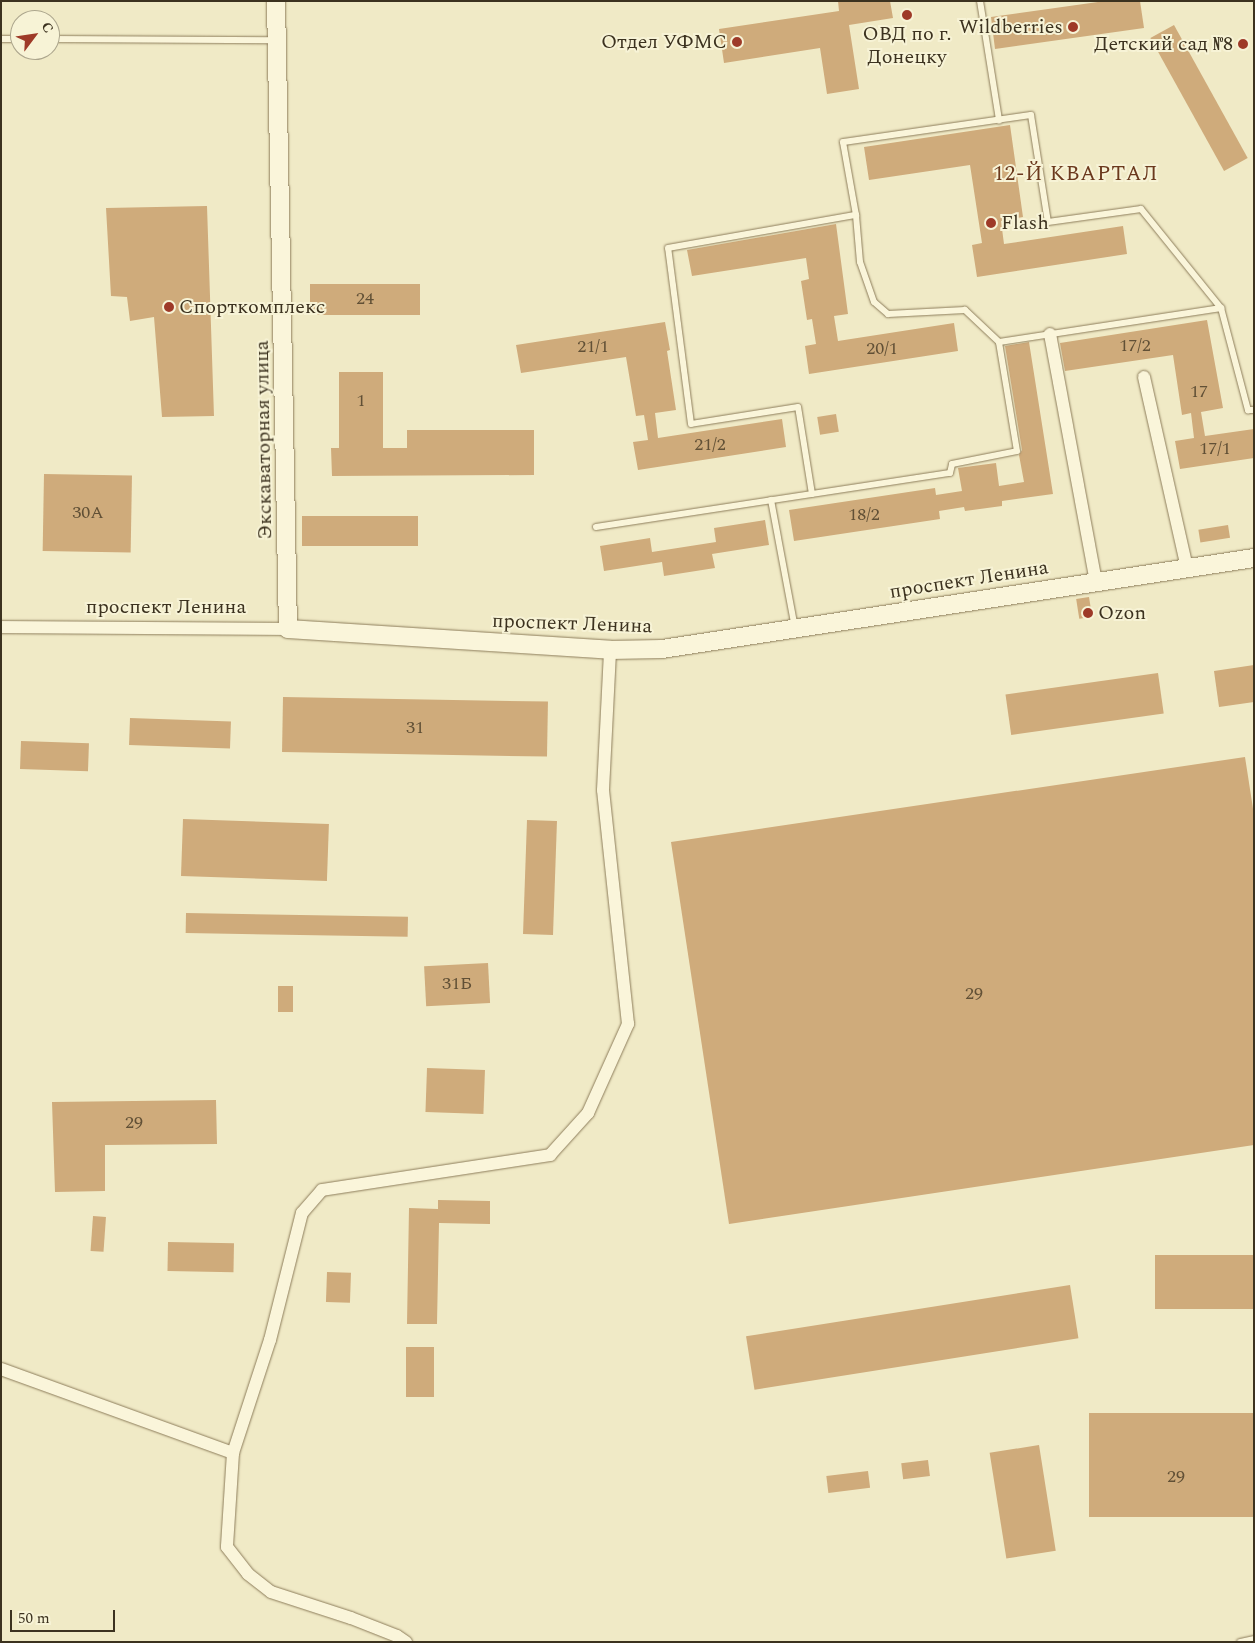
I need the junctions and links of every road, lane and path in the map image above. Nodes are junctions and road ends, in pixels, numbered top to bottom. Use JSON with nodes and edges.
{"nodes":[{"id":1,"x":276,"y":1,"type":"edge"},
{"id":2,"x":980,"y":1,"type":"edge"},
{"id":3,"x":60,"y":39,"type":"edge"},
{"id":4,"x":278,"y":40,"type":"junction"},
{"id":5,"x":999,"y":120,"type":"junction"},
{"id":6,"x":856,"y":215,"type":"junction"},
{"id":7,"x":1221,"y":308,"type":"junction"},
{"id":8,"x":1050,"y":334,"type":"junction"},
{"id":9,"x":999,"y":342,"type":"junction"},
{"id":10,"x":1144,"y":377,"type":"dead end"},
{"id":11,"x":1254,"y":410,"type":"edge"},
{"id":12,"x":812,"y":494,"type":"junction"},
{"id":13,"x":771,"y":500,"type":"junction"},
{"id":14,"x":596,"y":527,"type":"dead end"},
{"id":15,"x":1254,"y":558,"type":"edge"},
{"id":16,"x":1187,"y":568,"type":"junction"},
{"id":17,"x":1096,"y":582,"type":"junction"},
{"id":18,"x":1,"y":627,"type":"edge"},
{"id":19,"x":288,"y":629,"type":"junction"},
{"id":20,"x":795,"y":629,"type":"junction"},
{"id":21,"x":610,"y":650,"type":"junction"},
{"id":22,"x":1,"y":1370,"type":"edge"},
{"id":23,"x":234,"y":1453,"type":"junction"},
{"id":24,"x":1254,"y":1639,"type":"edge"},
{"id":25,"x":406,"y":1642,"type":"edge"},
{"id":26,"x":1240,"y":1642,"type":"edge"}],
"edges":[{"from":1,"to":4,"type":"street","name":"Экскаваторная улица"},
{"from":2,"to":5,"type":"lane"},
{"from":3,"to":4,"type":"lane"},
{"from":4,"to":19,"type":"street","name":"Экскаваторная улица"},
{"from":5,"to":6,"type":"lane"},
{"from":5,"to":7,"type":"lane"},
{"from":6,"to":9,"type":"lane"},
{"from":6,"to":12,"type":"lane"},
{"from":7,"to":8,"type":"lane"},
{"from":7,"to":11,"type":"lane"},
{"from":8,"to":9,"type":"lane"},
{"from":8,"to":17,"type":"street"},
{"from":9,"to":12,"type":"lane"},
{"from":10,"to":16,"type":"street"},
{"from":12,"to":13,"type":"lane"},
{"from":13,"to":14,"type":"lane"},
{"from":13,"to":20,"type":"lane"},
{"from":15,"to":16,"type":"street","name":"проспект Ленина"},
{"from":16,"to":17,"type":"street","name":"проспект Ленина"},
{"from":17,"to":20,"type":"street","name":"проспект Ленина"},
{"from":18,"to":19,"type":"street","name":"проспект Ленина"},
{"from":19,"to":21,"type":"street","name":"проспект Ленина"},
{"from":20,"to":21,"type":"street","name":"проспект Ленина"},
{"from":21,"to":23,"type":"street"},
{"from":22,"to":23,"type":"street"},
{"from":23,"to":25,"type":"street"},
{"from":24,"to":26,"type":"lane"}]}
